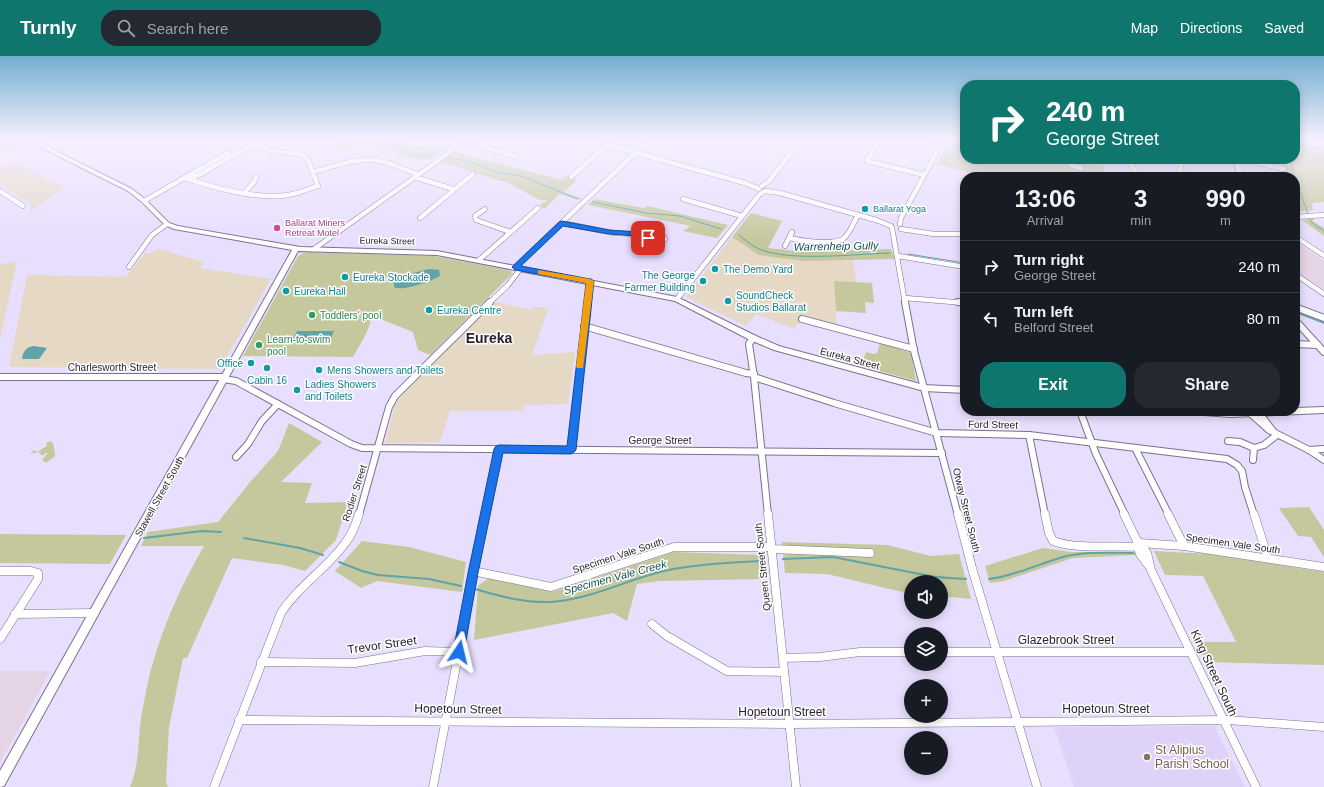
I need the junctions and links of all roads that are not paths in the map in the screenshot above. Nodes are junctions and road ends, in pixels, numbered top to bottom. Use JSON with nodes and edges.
{"nodes":[{"id":1,"x":96,"y":173,"type":"edge"},
{"id":2,"x":202,"y":173,"type":"edge"},
{"id":3,"x":314,"y":173,"type":"edge"},
{"id":4,"x":411,"y":173,"type":"edge"},
{"id":5,"x":419,"y":173,"type":"edge"},
{"id":6,"x":575,"y":173,"type":"edge"},
{"id":7,"x":615,"y":173,"type":"edge"},
{"id":8,"x":707,"y":173,"type":"edge"},
{"id":9,"x":775,"y":173,"type":"edge"},
{"id":10,"x":916,"y":173,"type":"edge"},
{"id":11,"x":474,"y":174,"type":"dead end"},
{"id":12,"x":416,"y":175,"type":"junction"},
{"id":13,"x":924,"y":175,"type":"joint"},
{"id":14,"x":571,"y":177,"type":"dead end"},
{"id":15,"x":187,"y":178,"type":"junction"},
{"id":16,"x":256,"y":178,"type":"dead end"},
{"id":17,"x":769,"y":181,"type":"junction"},
{"id":18,"x":760,"y":188,"type":"junction"},
{"id":19,"x":453,"y":189,"type":"junction"},
{"id":20,"x":766,"y":189,"type":"junction"},
{"id":21,"x":0,"y":191,"type":"edge"},
{"id":22,"x":244,"y":193,"type":"junction"},
{"id":23,"x":759,"y":195,"type":"junction"},
{"id":24,"x":683,"y":199,"type":"dead end"},
{"id":25,"x":144,"y":201,"type":"junction"},
{"id":26,"x":23,"y":206,"type":"dead end"},
{"id":27,"x":538,"y":208,"type":"dead end"},
{"id":28,"x":485,"y":209,"type":"dead end"},
{"id":29,"x":858,"y":215,"type":"junction"},
{"id":30,"x":1324,"y":215,"type":"edge"},
{"id":31,"x":742,"y":216,"type":"junction"},
{"id":32,"x":1300,"y":216,"type":"edge"},
{"id":33,"x":419,"y":218,"type":"dead end"},
{"id":34,"x":562,"y":223,"type":"junction"},
{"id":35,"x":167,"y":224,"type":"junction"},
{"id":36,"x":896,"y":227,"type":"junction"},
{"id":37,"x":510,"y":232,"type":"junction"},
{"id":38,"x":792,"y":232,"type":"dead end"},
{"id":39,"x":637,"y":234,"type":"junction"},
{"id":40,"x":960,"y":234,"type":"edge"},
{"id":41,"x":790,"y":238,"type":"junction"},
{"id":42,"x":1300,"y":239,"type":"edge"},
{"id":43,"x":785,"y":246,"type":"dead end"},
{"id":44,"x":296,"y":248,"type":"junction"},
{"id":45,"x":314,"y":249,"type":"junction"},
{"id":46,"x":898,"y":256,"type":"junction"},
{"id":47,"x":1324,"y":256,"type":"edge"},
{"id":48,"x":479,"y":260,"type":"junction"},
{"id":49,"x":960,"y":266,"type":"edge"},
{"id":50,"x":130,"y":267,"type":"dead end"},
{"id":51,"x":518,"y":268,"type":"junction"},
{"id":52,"x":1300,"y":277,"type":"edge"},
{"id":53,"x":590,"y":281,"type":"junction"},
{"id":54,"x":1324,"y":294,"type":"edge"},
{"id":55,"x":905,"y":298,"type":"junction"},
{"id":56,"x":677,"y":299,"type":"junction"},
{"id":57,"x":960,"y":304,"type":"edge"},
{"id":58,"x":1300,"y":308,"type":"edge"},
{"id":59,"x":1324,"y":318,"type":"edge"},
{"id":60,"x":802,"y":319,"type":"dead end"},
{"id":61,"x":1300,"y":325,"type":"edge"},
{"id":62,"x":584,"y":326,"type":"junction"},
{"id":63,"x":755,"y":338,"type":"junction"},
{"id":64,"x":1300,"y":344,"type":"edge"},
{"id":65,"x":1318,"y":345,"type":"junction"},
{"id":66,"x":914,"y":349,"type":"junction"},
{"id":67,"x":1324,"y":352,"type":"edge"},
{"id":68,"x":754,"y":375,"type":"junction"},
{"id":69,"x":0,"y":377,"type":"edge"},
{"id":70,"x":224,"y":378,"type":"junction"},
{"id":71,"x":925,"y":389,"type":"junction"},
{"id":72,"x":960,"y":390,"type":"edge"},
{"id":73,"x":278,"y":404,"type":"junction"},
{"id":74,"x":1324,"y":410,"type":"edge"},
{"id":75,"x":1300,"y":411,"type":"edge"},
{"id":76,"x":1082,"y":416,"type":"edge"},
{"id":77,"x":1253,"y":416,"type":"edge"},
{"id":78,"x":1262,"y":416,"type":"edge"},
{"id":79,"x":937,"y":433,"type":"junction"},
{"id":80,"x":1277,"y":434,"type":"junction"},
{"id":81,"x":1029,"y":435,"type":"junction"},
{"id":82,"x":1228,"y":441,"type":"dead end"},
{"id":83,"x":1091,"y":443,"type":"junction"},
{"id":84,"x":378,"y":448,"type":"junction"},
{"id":85,"x":1135,"y":448,"type":"junction"},
{"id":86,"x":1254,"y":448,"type":"junction"},
{"id":87,"x":499,"y":449,"type":"junction"},
{"id":88,"x":1324,"y":449,"type":"edge"},
{"id":89,"x":571,"y":450,"type":"junction"},
{"id":90,"x":1309,"y":450,"type":"junction"},
{"id":91,"x":762,"y":451,"type":"junction"},
{"id":92,"x":942,"y":452,"type":"junction"},
{"id":93,"x":236,"y":457,"type":"dead end"},
{"id":94,"x":1253,"y":460,"type":"dead end"},
{"id":95,"x":1324,"y":460,"type":"edge"},
{"id":96,"x":1138,"y":543,"type":"junction"},
{"id":97,"x":1184,"y":546,"type":"junction"},
{"id":98,"x":771,"y":548,"type":"junction"},
{"id":99,"x":870,"y":553,"type":"dead end"},
{"id":100,"x":1268,"y":558,"type":"junction"},
{"id":101,"x":1324,"y":567,"type":"edge"},
{"id":102,"x":0,"y":571,"type":"edge"},
{"id":103,"x":474,"y":571,"type":"junction"},
{"id":104,"x":94,"y":613,"type":"junction"},
{"id":105,"x":15,"y":614,"type":"junction"},
{"id":106,"x":652,"y":624,"type":"dead end"},
{"id":107,"x":0,"y":639,"type":"edge"},
{"id":108,"x":459,"y":652,"type":"junction"},
{"id":109,"x":904,"y":652,"type":"edge"},
{"id":110,"x":948,"y":652,"type":"edge"},
{"id":111,"x":996,"y":652,"type":"junction"},
{"id":112,"x":1190,"y":652,"type":"junction"},
{"id":113,"x":783,"y":658,"type":"junction"},
{"id":114,"x":261,"y":662,"type":"junction"},
{"id":115,"x":784,"y":672,"type":"junction"},
{"id":116,"x":239,"y":720,"type":"junction"},
{"id":117,"x":1222,"y":720,"type":"junction"},
{"id":118,"x":445,"y":721,"type":"junction"},
{"id":119,"x":1016,"y":722,"type":"junction"},
{"id":120,"x":790,"y":724,"type":"junction"},
{"id":121,"x":1324,"y":727,"type":"edge"},
{"id":122,"x":21,"y":744,"type":"junction"},
{"id":123,"x":0,"y":774,"type":"edge"},
{"id":124,"x":0,"y":782,"type":"edge"},
{"id":125,"x":796,"y":785,"type":"edge"},
{"id":126,"x":214,"y":787,"type":"edge"},
{"id":127,"x":433,"y":787,"type":"edge"},
{"id":128,"x":1037,"y":787,"type":"edge"},
{"id":129,"x":1256,"y":787,"type":"edge"}],
"edges":[{"from":1,"to":25,"type":"street","name":"Eureka Street"},
{"from":2,"to":15,"type":"street"},
{"from":3,"to":22,"type":"street"},
{"from":4,"to":12,"type":"street"},
{"from":5,"to":12,"type":"street"},
{"from":6,"to":14,"type":"street"},
{"from":7,"to":34,"type":"street","name":"Rodier Street"},
{"from":8,"to":18,"type":"street"},
{"from":9,"to":17,"type":"street"},
{"from":10,"to":13,"type":"street"},
{"from":11,"to":19,"type":"street"},
{"from":12,"to":19,"type":"street"},
{"from":12,"to":45,"type":"street"},
{"from":13,"to":36,"type":"street","name":"Otway Street South"},
{"from":15,"to":22,"type":"street"},
{"from":15,"to":25,"type":"street"},
{"from":16,"to":22,"type":"street"},
{"from":17,"to":18,"type":"street"},
{"from":17,"to":20,"type":"street"},
{"from":18,"to":20,"type":"street"},
{"from":18,"to":23,"type":"street"},
{"from":19,"to":33,"type":"street"},
{"from":20,"to":23,"type":"street"},
{"from":20,"to":29,"type":"street"},
{"from":21,"to":26,"type":"street"},
{"from":23,"to":31,"type":"street"},
{"from":24,"to":31,"type":"street"},
{"from":25,"to":35,"type":"street","name":"Eureka Street"},
{"from":27,"to":37,"type":"street"},
{"from":28,"to":37,"type":"street"},
{"from":29,"to":36,"type":"street"},
{"from":29,"to":41,"type":"street"},
{"from":30,"to":32,"type":"street"},
{"from":31,"to":56,"type":"street"},
{"from":34,"to":39,"type":"street"},
{"from":34,"to":51,"type":"street","name":"Rodier Street"},
{"from":35,"to":44,"type":"street","name":"Eureka Street"},
{"from":35,"to":50,"type":"street"},
{"from":36,"to":40,"type":"street"},
{"from":36,"to":46,"type":"street","name":"Otway Street South"},
{"from":37,"to":48,"type":"street"},
{"from":38,"to":41,"type":"street"},
{"from":39,"to":39,"type":"street"},
{"from":41,"to":43,"type":"street"},
{"from":42,"to":47,"type":"main road"},
{"from":44,"to":45,"type":"street","name":"Eureka Street"},
{"from":44,"to":70,"type":"street","name":"Stawell Street South"},
{"from":45,"to":48,"type":"street","name":"Eureka Street"},
{"from":46,"to":49,"type":"street"},
{"from":46,"to":55,"type":"street","name":"Otway Street South"},
{"from":48,"to":51,"type":"street","name":"Eureka Street"},
{"from":51,"to":53,"type":"street","name":"Eureka Street"},
{"from":51,"to":84,"type":"street","name":"Rodier Street"},
{"from":52,"to":54,"type":"street"},
{"from":53,"to":56,"type":"street","name":"Eureka Street"},
{"from":53,"to":62,"type":"street"},
{"from":55,"to":57,"type":"street"},
{"from":55,"to":66,"type":"street","name":"Otway Street South"},
{"from":56,"to":63,"type":"street","name":"Eureka Street"},
{"from":58,"to":59,"type":"street"},
{"from":60,"to":66,"type":"street"},
{"from":61,"to":65,"type":"street"},
{"from":62,"to":68,"type":"street","name":"Ford Street"},
{"from":62,"to":89,"type":"street"},
{"from":63,"to":68,"type":"street","name":"Queen Street South"},
{"from":63,"to":71,"type":"street","name":"Eureka Street"},
{"from":64,"to":65,"type":"street"},
{"from":65,"to":67,"type":"street"},
{"from":66,"to":71,"type":"street","name":"Otway Street South"},
{"from":68,"to":79,"type":"street","name":"Ford Street"},
{"from":68,"to":91,"type":"street","name":"Queen Street South"},
{"from":69,"to":70,"type":"street","name":"Charlesworth Street"},
{"from":70,"to":73,"type":"street","name":"Charlesworth Street"},
{"from":70,"to":104,"type":"street","name":"Stawell Street South"},
{"from":71,"to":72,"type":"street","name":"Eureka Street"},
{"from":71,"to":79,"type":"street","name":"Otway Street South"},
{"from":73,"to":84,"type":"street","name":"Charlesworth Street"},
{"from":73,"to":93,"type":"street"},
{"from":74,"to":75,"type":"street"},
{"from":76,"to":83,"type":"street","name":"King Street South"},
{"from":77,"to":80,"type":"street"},
{"from":78,"to":80,"type":"street"},
{"from":79,"to":81,"type":"street","name":"Ford Street"},
{"from":79,"to":92,"type":"street","name":"Otway Street South"},
{"from":80,"to":86,"type":"street"},
{"from":80,"to":90,"type":"street"},
{"from":81,"to":83,"type":"street","name":"Ford Street"},
{"from":81,"to":96,"type":"street","name":"Specimen Vale South"},
{"from":82,"to":86,"type":"street"},
{"from":83,"to":85,"type":"street","name":"Ford Street"},
{"from":83,"to":96,"type":"street","name":"King Street South"},
{"from":84,"to":87,"type":"street","name":"George Street"},
{"from":84,"to":114,"type":"street","name":"Rodier Street"},
{"from":85,"to":97,"type":"street"},
{"from":85,"to":100,"type":"street","name":"Ford Street"},
{"from":86,"to":94,"type":"street"},
{"from":87,"to":89,"type":"street","name":"George Street"},
{"from":87,"to":103,"type":"street"},
{"from":88,"to":90,"type":"street"},
{"from":89,"to":91,"type":"street","name":"George Street"},
{"from":90,"to":95,"type":"street"},
{"from":91,"to":92,"type":"street","name":"George Street"},
{"from":91,"to":98,"type":"street","name":"Queen Street South"},
{"from":92,"to":111,"type":"street","name":"Otway Street South"},
{"from":96,"to":97,"type":"street","name":"Specimen Vale South"},
{"from":96,"to":112,"type":"street","name":"King Street South"},
{"from":97,"to":100,"type":"street","name":"Specimen Vale South"},
{"from":98,"to":99,"type":"street","name":"Specimen Vale South"},
{"from":98,"to":103,"type":"street","name":"Specimen Vale South"},
{"from":98,"to":113,"type":"street","name":"Queen Street South"},
{"from":100,"to":101,"type":"street","name":"Specimen Vale South"},
{"from":102,"to":105,"type":"street"},
{"from":103,"to":108,"type":"street"},
{"from":104,"to":105,"type":"street"},
{"from":104,"to":122,"type":"street","name":"Stawell Street South"},
{"from":105,"to":107,"type":"street"},
{"from":106,"to":115,"type":"street"},
{"from":108,"to":114,"type":"street","name":"Trevor Street"},
{"from":108,"to":118,"type":"street"},
{"from":109,"to":113,"type":"street"},
{"from":110,"to":111,"type":"street","name":"Glazebrook Street"},
{"from":111,"to":112,"type":"street","name":"Glazebrook Street"},
{"from":111,"to":119,"type":"street","name":"Otway Street South"},
{"from":112,"to":117,"type":"street","name":"King Street South"},
{"from":113,"to":115,"type":"street","name":"Queen Street South"},
{"from":114,"to":116,"type":"street","name":"Rodier Street"},
{"from":115,"to":120,"type":"street","name":"Queen Street South"},
{"from":116,"to":118,"type":"street","name":"Hopetoun Street"},
{"from":116,"to":126,"type":"street","name":"Rodier Street"},
{"from":117,"to":119,"type":"street","name":"Hopetoun Street"},
{"from":117,"to":121,"type":"street","name":"Hopetoun Street"},
{"from":117,"to":129,"type":"street","name":"King Street South"},
{"from":118,"to":120,"type":"street","name":"Hopetoun Street"},
{"from":118,"to":127,"type":"street"},
{"from":119,"to":120,"type":"street","name":"Hopetoun Street"},
{"from":119,"to":128,"type":"street","name":"Otway Street South"},
{"from":120,"to":125,"type":"street","name":"Queen Street South"},
{"from":122,"to":123,"type":"street","name":"Stawell Street South"},
{"from":122,"to":124,"type":"street","name":"Stawell Street South"}]}
